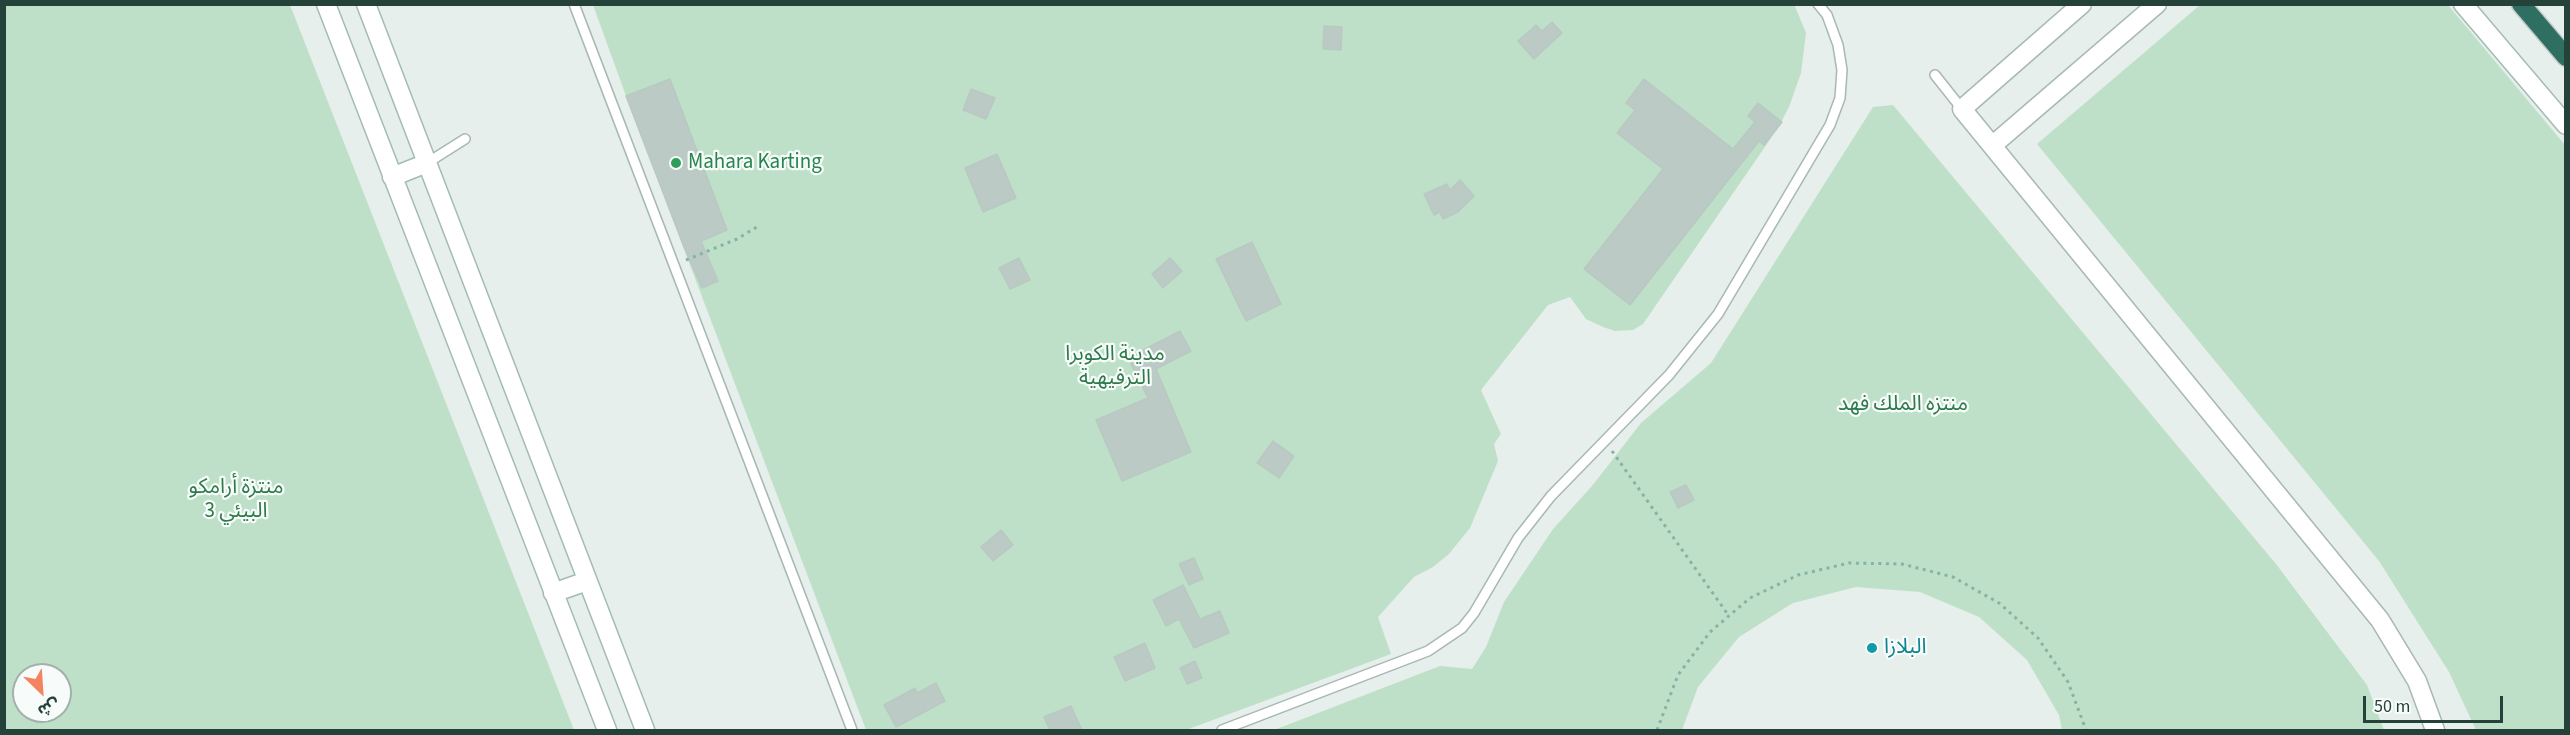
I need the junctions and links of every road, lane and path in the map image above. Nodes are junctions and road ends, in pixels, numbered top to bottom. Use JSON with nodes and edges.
{"nodes":[{"id":1,"x":326,"y":4,"type":"edge"},
{"id":2,"x":366,"y":4,"type":"edge"},
{"id":3,"x":574,"y":4,"type":"edge"},
{"id":4,"x":1818,"y":4,"type":"edge"},
{"id":5,"x":2082,"y":4,"type":"edge"},
{"id":6,"x":2157,"y":4,"type":"edge"},
{"id":7,"x":2463,"y":4,"type":"edge"},
{"id":8,"x":2521,"y":4,"type":"edge"},
{"id":9,"x":2565,"y":57,"type":"edge"},
{"id":10,"x":1935,"y":75,"type":"dead end"},
{"id":11,"x":1962,"y":109,"type":"junction"},
{"id":12,"x":2565,"y":126,"type":"edge"},
{"id":13,"x":465,"y":139,"type":"dead end"},
{"id":14,"x":1993,"y":145,"type":"junction"},
{"id":15,"x":427,"y":163,"type":"junction"},
{"id":16,"x":392,"y":177,"type":"junction"},
{"id":17,"x":760,"y":225,"type":"dead end"},
{"id":18,"x":674,"y":265,"type":"junction"},
{"id":19,"x":1604,"y":440,"type":"junction"},
{"id":20,"x":587,"y":581,"type":"junction"},
{"id":21,"x":553,"y":593,"type":"junction"},
{"id":22,"x":1729,"y":616,"type":"junction"},
{"id":23,"x":607,"y":730,"type":"edge"},
{"id":24,"x":645,"y":730,"type":"edge"},
{"id":25,"x":852,"y":730,"type":"edge"},
{"id":26,"x":1222,"y":730,"type":"edge"},
{"id":27,"x":1657,"y":730,"type":"edge"},
{"id":28,"x":2086,"y":730,"type":"edge"},
{"id":29,"x":2435,"y":730,"type":"edge"}],
"edges":[{"from":1,"to":16,"type":"street"},
{"from":2,"to":15,"type":"street"},
{"from":3,"to":18,"type":"lane"},
{"from":4,"to":19,"type":"lane"},
{"from":5,"to":11,"type":"street"},
{"from":6,"to":14,"type":"street"},
{"from":7,"to":12,"type":"street"},
{"from":8,"to":9,"type":"highway"},
{"from":10,"to":11,"type":"lane"},
{"from":11,"to":14,"type":"street"},
{"from":13,"to":15,"type":"lane"},
{"from":14,"to":29,"type":"street"},
{"from":15,"to":16,"type":"street"},
{"from":15,"to":20,"type":"street"},
{"from":16,"to":21,"type":"street"},
{"from":17,"to":18,"type":"path"},
{"from":18,"to":25,"type":"lane"},
{"from":19,"to":22,"type":"path"},
{"from":19,"to":26,"type":"lane"},
{"from":20,"to":21,"type":"street"},
{"from":20,"to":24,"type":"street"},
{"from":21,"to":23,"type":"street"},
{"from":22,"to":27,"type":"path"},
{"from":22,"to":28,"type":"path"}]}
